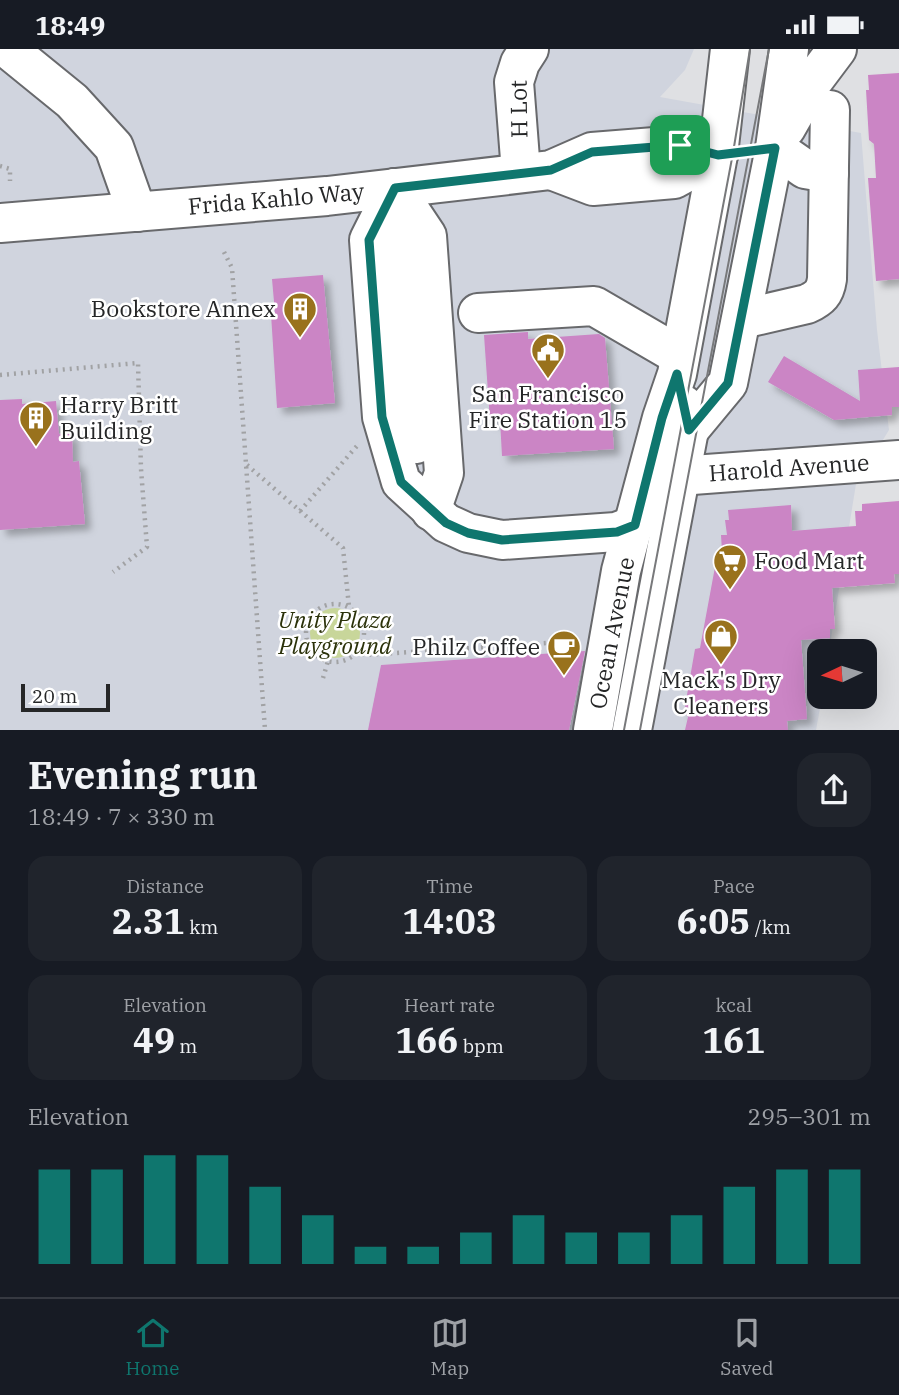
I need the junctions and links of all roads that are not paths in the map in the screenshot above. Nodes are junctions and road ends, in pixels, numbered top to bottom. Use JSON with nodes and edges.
{"nodes":[{"id":1,"x":8,"y":49,"type":"edge"},
{"id":2,"x":529,"y":49,"type":"edge"},
{"id":3,"x":730,"y":49,"type":"edge"},
{"id":4,"x":789,"y":49,"type":"edge"},
{"id":5,"x":837,"y":49,"type":"edge"},
{"id":6,"x":830,"y":110,"type":"dead end"},
{"id":7,"x":745,"y":152,"type":"junction"},
{"id":8,"x":536,"y":171,"type":"junction"},
{"id":9,"x":829,"y":173,"type":"junction"},
{"id":10,"x":395,"y":188,"type":"junction"},
{"id":11,"x":137,"y":212,"type":"junction"},
{"id":12,"x":0,"y":223,"type":"edge"},
{"id":13,"x":478,"y":313,"type":"dead end"},
{"id":14,"x":742,"y":319,"type":"junction"},
{"id":15,"x":679,"y":365,"type":"junction"},
{"id":16,"x":689,"y":430,"type":"junction"},
{"id":17,"x":899,"y":460,"type":"edge"},
{"id":18,"x":679,"y":476,"type":"junction"},
{"id":19,"x":431,"y":511,"type":"junction"},
{"id":20,"x":635,"y":525,"type":"junction"},
{"id":21,"x":593,"y":730,"type":"edge"},
{"id":22,"x":632,"y":730,"type":"edge"}],
"edges":[{"from":1,"to":11,"type":"main road"},
{"from":2,"to":8,"type":"main road","name":"H Lot"},
{"from":3,"to":7,"type":"main road","name":"Ocean Avenue"},
{"from":4,"to":7,"type":"main road","name":"Ocean Avenue"},
{"from":5,"to":7,"type":"main road"},
{"from":6,"to":9,"type":"main road"},
{"from":7,"to":8,"type":"main road","name":"Frida Kahlo Way"},
{"from":7,"to":9,"type":"main road"},
{"from":7,"to":14,"type":"main road","name":"Ocean Avenue"},
{"from":7,"to":15,"type":"main road","name":"Ocean Avenue"},
{"from":8,"to":10,"type":"main road","name":"Frida Kahlo Way"},
{"from":9,"to":14,"type":"main road"},
{"from":10,"to":11,"type":"main road","name":"Frida Kahlo Way"},
{"from":10,"to":19,"type":"main road"},
{"from":10,"to":19,"type":"main road"},
{"from":11,"to":12,"type":"main road","name":"Frida Kahlo Way"},
{"from":13,"to":15,"type":"main road"},
{"from":14,"to":16,"type":"main road","name":"Ocean Avenue"},
{"from":15,"to":16,"type":"main road","name":"Ocean Avenue"},
{"from":15,"to":20,"type":"main road","name":"Ocean Avenue"},
{"from":16,"to":18,"type":"main road","name":"Ocean Avenue"},
{"from":17,"to":18,"type":"main road","name":"Harold Avenue"},
{"from":18,"to":22,"type":"main road","name":"Ocean Avenue"},
{"from":19,"to":20,"type":"main road"},
{"from":20,"to":21,"type":"main road","name":"Ocean Avenue"}]}
